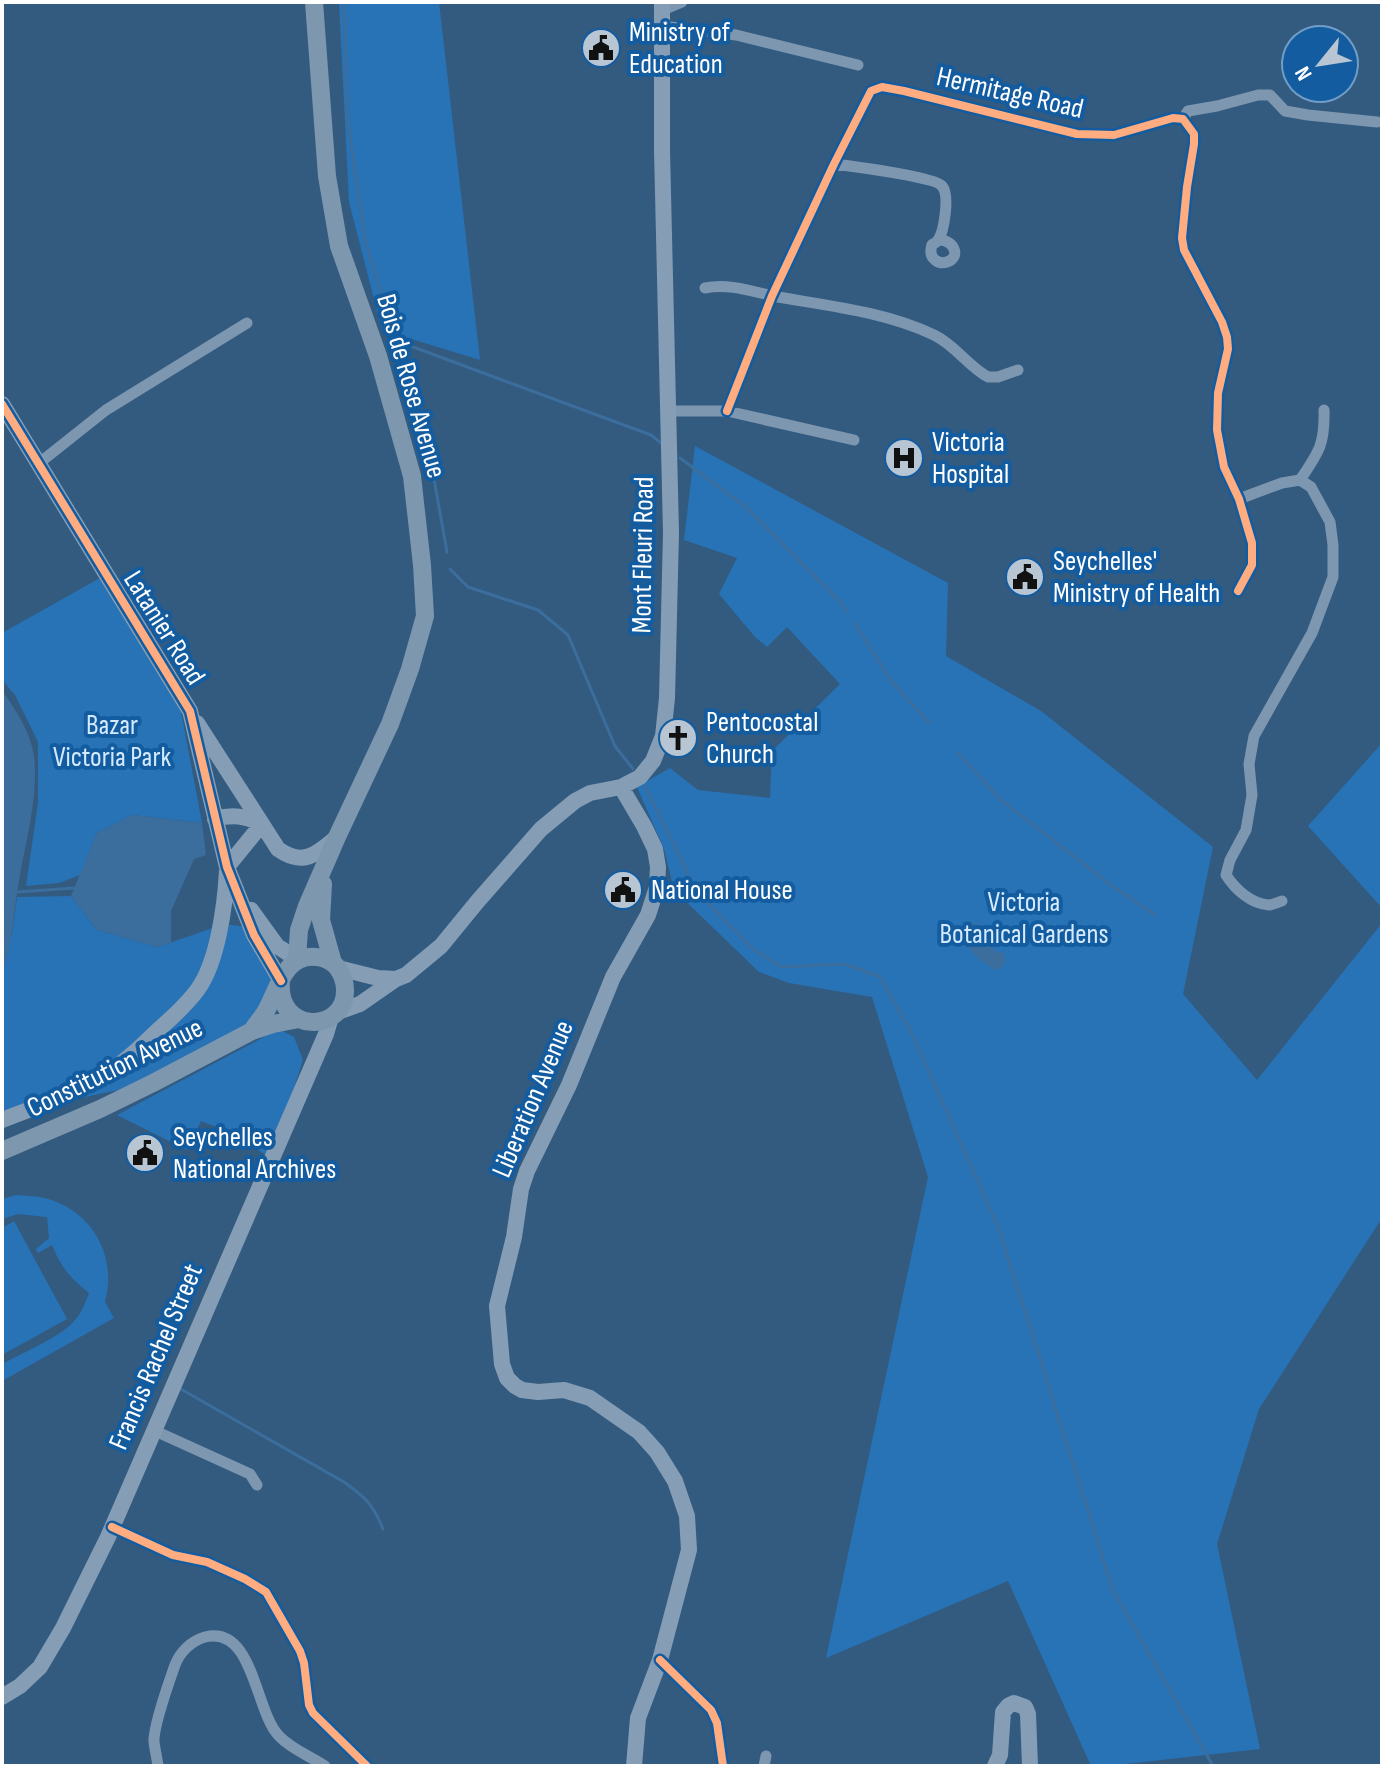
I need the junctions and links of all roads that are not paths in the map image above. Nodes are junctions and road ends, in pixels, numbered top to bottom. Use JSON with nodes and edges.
{"nodes":[{"id":1,"x":314,"y":2,"type":"edge"},
{"id":2,"x":682,"y":2,"type":"edge"},
{"id":3,"x":662,"y":13,"type":"edge"},
{"id":4,"x":858,"y":65,"type":"dead end"},
{"id":5,"x":1183,"y":119,"type":"junction"},
{"id":6,"x":1377,"y":122,"type":"dead end"},
{"id":7,"x":834,"y":164,"type":"junction"},
{"id":8,"x":939,"y":240,"type":"dead end"},
{"id":9,"x":705,"y":288,"type":"dead end"},
{"id":10,"x":772,"y":296,"type":"junction"},
{"id":11,"x":247,"y":323,"type":"dead end"},
{"id":12,"x":1018,"y":370,"type":"dead end"},
{"id":13,"x":2,"y":404,"type":"edge"},
{"id":14,"x":1324,"y":410,"type":"dead end"},
{"id":15,"x":669,"y":411,"type":"junction"},
{"id":16,"x":727,"y":411,"type":"junction"},
{"id":17,"x":854,"y":440,"type":"dead end"},
{"id":18,"x":38,"y":464,"type":"junction"},
{"id":19,"x":1300,"y":480,"type":"junction"},
{"id":20,"x":1239,"y":499,"type":"junction"},
{"id":21,"x":1238,"y":591,"type":"dead end"},
{"id":22,"x":190,"y":711,"type":"junction"},
{"id":23,"x":621,"y":787,"type":"junction"},
{"id":24,"x":215,"y":819,"type":"junction"},
{"id":25,"x":262,"y":824,"type":"junction"},
{"id":26,"x":337,"y":837,"type":"junction"},
{"id":27,"x":325,"y":866,"type":"junction"},
{"id":28,"x":227,"y":867,"type":"junction"},
{"id":29,"x":238,"y":893,"type":"junction"},
{"id":30,"x":1282,"y":901,"type":"dead end"},
{"id":31,"x":297,"y":959,"type":"junction"},
{"id":32,"x":336,"y":966,"type":"junction"},
{"id":33,"x":396,"y":979,"type":"junction"},
{"id":34,"x":281,"y":981,"type":"junction"},
{"id":35,"x":333,"y":1015,"type":"junction"},
{"id":36,"x":299,"y":1019,"type":"junction"},
{"id":37,"x":252,"y":1031,"type":"junction"},
{"id":38,"x":2,"y":1120,"type":"edge"},
{"id":39,"x":2,"y":1151,"type":"edge"},
{"id":40,"x":153,"y":1430,"type":"junction"},
{"id":41,"x":257,"y":1485,"type":"dead end"},
{"id":42,"x":112,"y":1527,"type":"junction"},
{"id":43,"x":660,"y":1660,"type":"junction"},
{"id":44,"x":2,"y":1697,"type":"edge"},
{"id":45,"x":158,"y":1766,"type":"edge"},
{"id":46,"x":325,"y":1766,"type":"edge"},
{"id":47,"x":367,"y":1766,"type":"edge"},
{"id":48,"x":634,"y":1766,"type":"edge"},
{"id":49,"x":723,"y":1766,"type":"edge"},
{"id":50,"x":995,"y":1766,"type":"edge"},
{"id":51,"x":1030,"y":1766,"type":"edge"}],
"edges":[{"from":1,"to":26,"type":"main road","name":"Bois de Rose Avenue"},
{"from":2,"to":3,"type":"street"},
{"from":3,"to":4,"type":"street"},
{"from":3,"to":15,"type":"main road","name":"Mont Fleuri Road"},
{"from":5,"to":6,"type":"street","name":"Hermitage Road"},
{"from":5,"to":7,"type":"street","name":"Hermitage Road"},
{"from":5,"to":20,"type":"street"},
{"from":7,"to":8,"type":"street"},
{"from":7,"to":10,"type":"street","name":"Hermitage Road"},
{"from":9,"to":10,"type":"street"},
{"from":10,"to":12,"type":"street"},
{"from":10,"to":16,"type":"street","name":"Hermitage Road"},
{"from":11,"to":18,"type":"street"},
{"from":13,"to":18,"type":"main road","name":"Latanier Road"},
{"from":14,"to":19,"type":"street"},
{"from":15,"to":16,"type":"street"},
{"from":15,"to":23,"type":"main road","name":"Mont Fleuri Road"},
{"from":16,"to":17,"type":"street"},
{"from":18,"to":22,"type":"main road","name":"Latanier Road"},
{"from":19,"to":20,"type":"street"},
{"from":19,"to":30,"type":"street"},
{"from":20,"to":21,"type":"street"},
{"from":22,"to":24,"type":"main road","name":"Latanier Road"},
{"from":22,"to":25,"type":"main road"},
{"from":23,"to":33,"type":"main road","name":"Mont Fleuri Road"},
{"from":23,"to":43,"type":"main road","name":"Liberation Avenue"},
{"from":24,"to":25,"type":"main road"},
{"from":24,"to":28,"type":"main road","name":"Latanier Road"},
{"from":25,"to":26,"type":"main road"},
{"from":25,"to":28,"type":"main road"},
{"from":26,"to":27,"type":"main road","name":"Bois de Rose Avenue"},
{"from":27,"to":31,"type":"main road","name":"Bois de Rose Avenue"},
{"from":27,"to":32,"type":"main road","name":"Bois de Rose Avenue"},
{"from":28,"to":29,"type":"main road","name":"Latanier Road"},
{"from":28,"to":38,"type":"main road"},
{"from":29,"to":31,"type":"main road","name":"Latanier Road"},
{"from":29,"to":34,"type":"main road","name":"Latanier Road"},
{"from":31,"to":32,"type":"main road"},
{"from":31,"to":34,"type":"main road"},
{"from":32,"to":33,"type":"main road"},
{"from":32,"to":35,"type":"main road"},
{"from":33,"to":35,"type":"main road","name":"Mont Fleuri Road"},
{"from":34,"to":36,"type":"main road"},
{"from":34,"to":37,"type":"main road"},
{"from":35,"to":36,"type":"main road"},
{"from":35,"to":40,"type":"main road","name":"Francis Rachel Street"},
{"from":36,"to":37,"type":"main road","name":"Constitution Avenue"},
{"from":37,"to":39,"type":"main road","name":"Constitution Avenue"},
{"from":40,"to":41,"type":"street"},
{"from":40,"to":42,"type":"main road","name":"Francis Rachel Street"},
{"from":42,"to":44,"type":"main road","name":"Francis Rachel Street"},
{"from":42,"to":47,"type":"street"},
{"from":43,"to":48,"type":"main road","name":"Liberation Avenue"},
{"from":43,"to":49,"type":"street"},
{"from":45,"to":46,"type":"street"},
{"from":50,"to":51,"type":"main road"}]}
